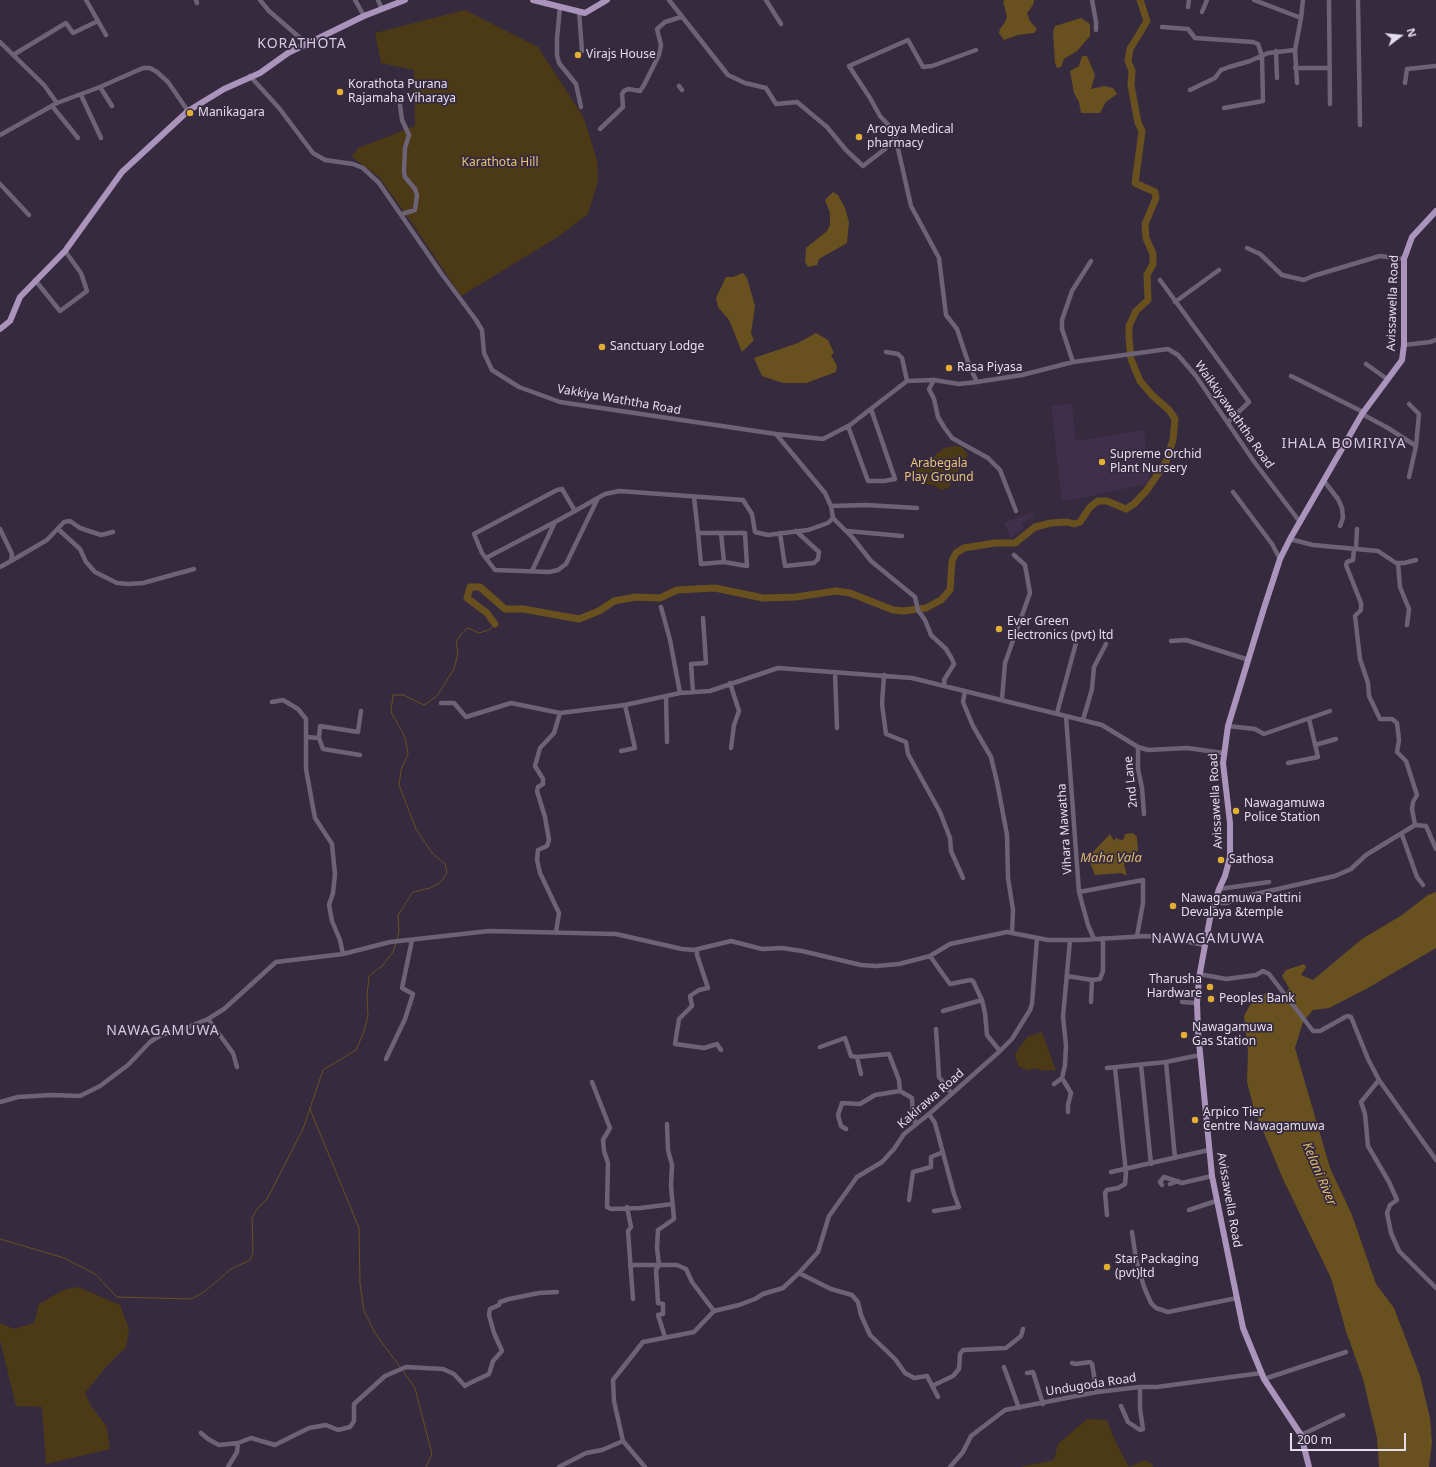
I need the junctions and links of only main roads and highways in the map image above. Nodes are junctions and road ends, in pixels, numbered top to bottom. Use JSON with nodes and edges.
{"nodes":[{"id":1,"x":405,"y":0,"type":"edge"},
{"id":2,"x":536,"y":0,"type":"edge"},
{"id":3,"x":607,"y":0,"type":"edge"},
{"id":4,"x":398,"y":1,"type":"edge"},
{"id":5,"x":1436,"y":211,"type":"edge"},
{"id":6,"x":0,"y":329,"type":"edge"},
{"id":7,"x":1308,"y":1467,"type":"edge"}],
"edges":[{"from":1,"to":4,"type":"main road"},
{"from":2,"to":3,"type":"main road"},
{"from":4,"to":6,"type":"main road"},
{"from":5,"to":7,"type":"main road","name":"Avissawella Road"}]}
